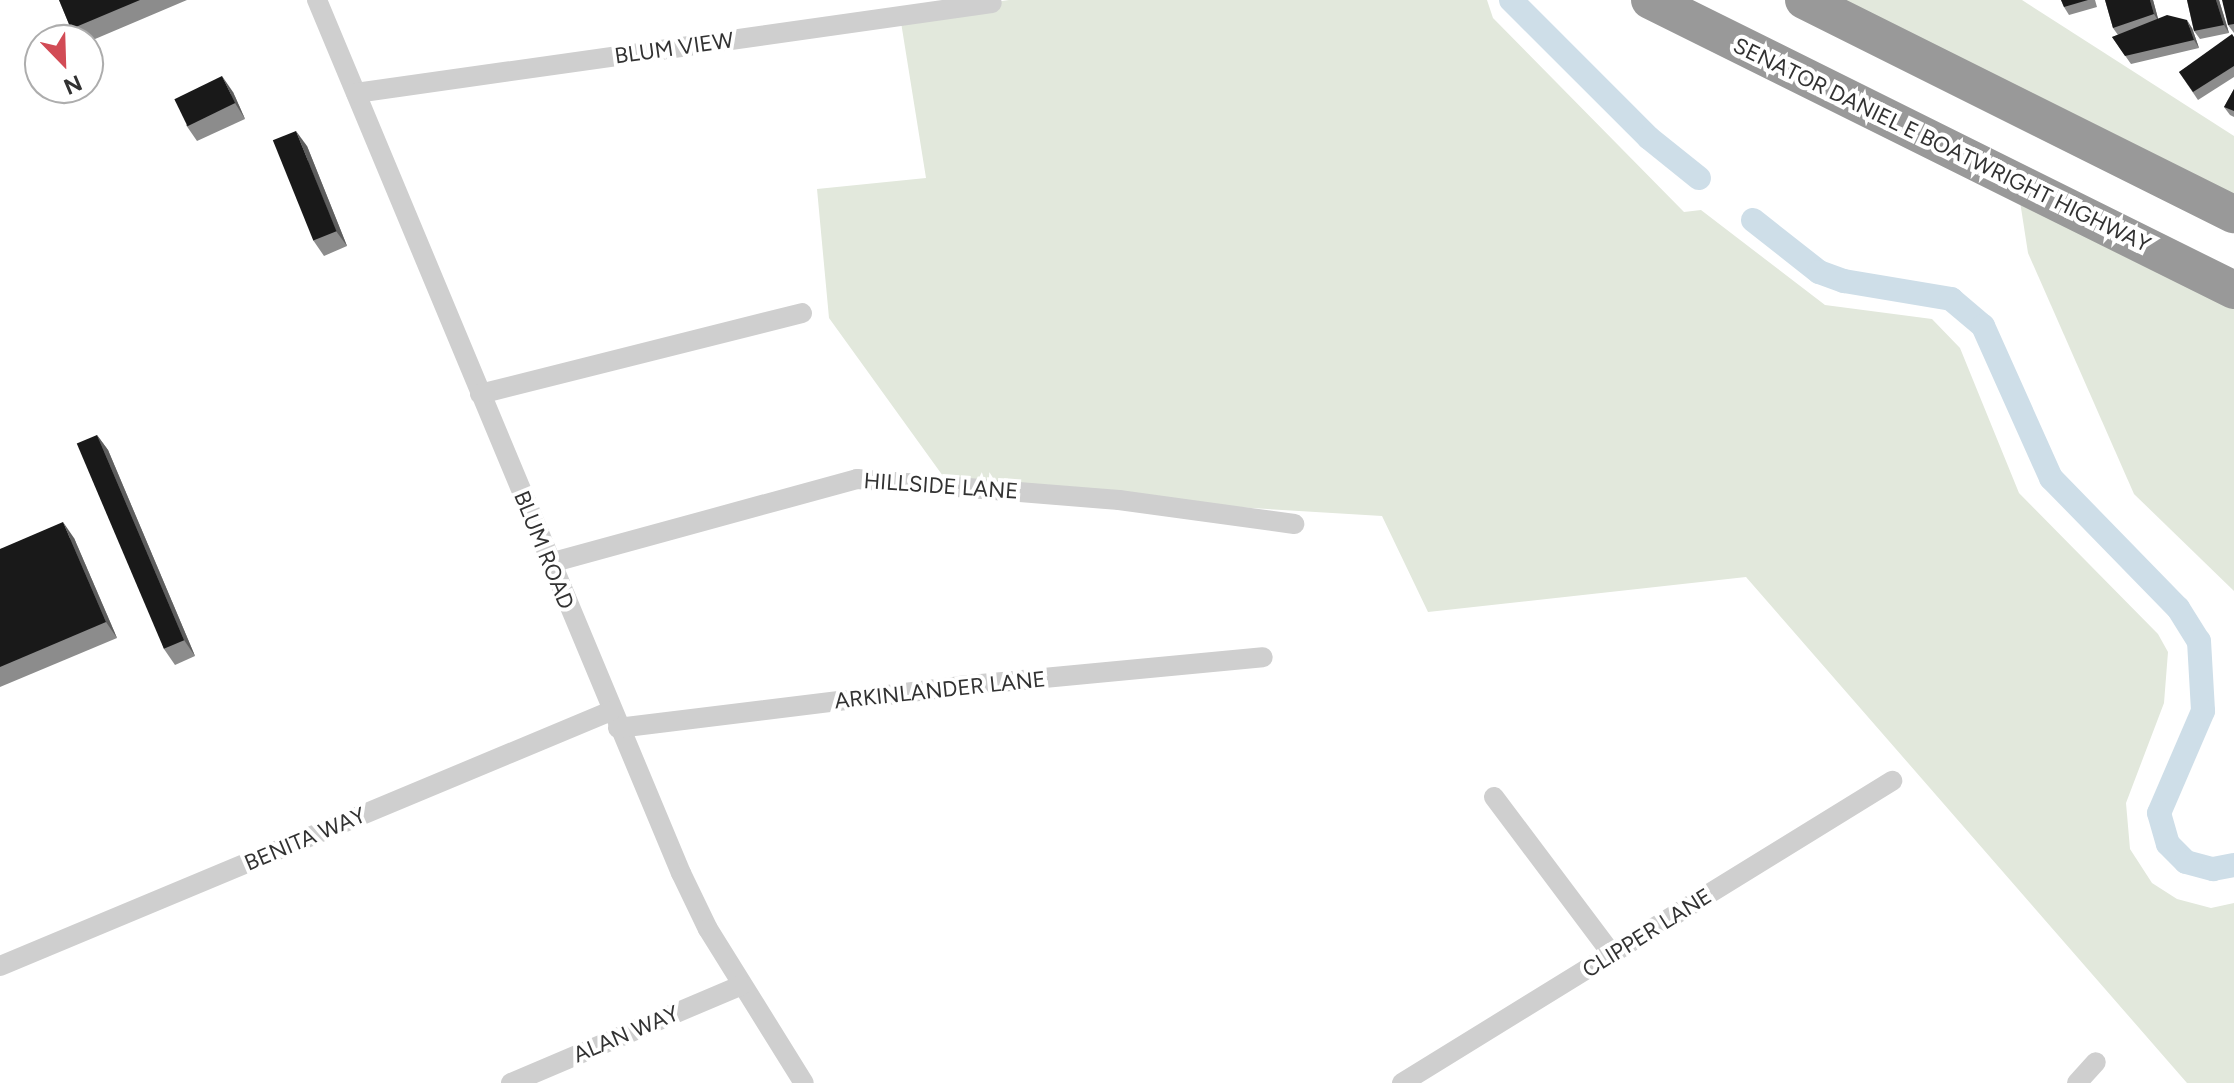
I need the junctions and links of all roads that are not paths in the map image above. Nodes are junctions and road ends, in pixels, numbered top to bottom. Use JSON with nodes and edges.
{"nodes":[{"id":1,"x":317,"y":0,"type":"edge"},
{"id":2,"x":1650,"y":0,"type":"edge"},
{"id":3,"x":1804,"y":0,"type":"edge"},
{"id":4,"x":992,"y":3,"type":"dead end"},
{"id":5,"x":356,"y":93,"type":"junction"},
{"id":6,"x":2234,"y":214,"type":"edge"},
{"id":7,"x":2234,"y":290,"type":"edge"},
{"id":8,"x":802,"y":313,"type":"dead end"},
{"id":9,"x":480,"y":394,"type":"junction"},
{"id":10,"x":1294,"y":524,"type":"dead end"},
{"id":11,"x":550,"y":563,"type":"junction"},
{"id":12,"x":1263,"y":657,"type":"dead end"},
{"id":13,"x":615,"y":720,"type":"junction"},
{"id":14,"x":1892,"y":781,"type":"dead end"},
{"id":15,"x":1494,"y":797,"type":"dead end"},
{"id":16,"x":1612,"y":954,"type":"junction"},
{"id":17,"x":0,"y":966,"type":"edge"},
{"id":18,"x":742,"y":985,"type":"junction"},
{"id":19,"x":2096,"y":1062,"type":"dead end"},
{"id":20,"x":511,"y":1083,"type":"edge"},
{"id":21,"x":804,"y":1083,"type":"edge"},
{"id":22,"x":1402,"y":1083,"type":"edge"},
{"id":23,"x":2077,"y":1083,"type":"edge"}],
"edges":[{"from":1,"to":5,"type":"street","name":"BLUM ROAD"},
{"from":2,"to":7,"type":"highway","name":"SENATOR DANIEL E BOATWRIGHT HIGHWAY"},
{"from":3,"to":6,"type":"highway"},
{"from":4,"to":5,"type":"street","name":"BLUM VIEW"},
{"from":5,"to":9,"type":"street","name":"BLUM ROAD"},
{"from":8,"to":9,"type":"street"},
{"from":9,"to":11,"type":"street","name":"BLUM ROAD"},
{"from":10,"to":11,"type":"street","name":"HILLSIDE LANE"},
{"from":11,"to":13,"type":"street","name":"BLUM ROAD"},
{"from":12,"to":13,"type":"street","name":"ARKINLANDER LANE"},
{"from":13,"to":17,"type":"street","name":"BENITA WAY"},
{"from":13,"to":18,"type":"street","name":"BLUM ROAD"},
{"from":14,"to":16,"type":"street","name":"CLIPPER LANE"},
{"from":15,"to":16,"type":"street"},
{"from":16,"to":22,"type":"street","name":"CLIPPER LANE"},
{"from":18,"to":20,"type":"street","name":"ALAN WAY"},
{"from":18,"to":21,"type":"street","name":"BLUM ROAD"},
{"from":19,"to":23,"type":"street"}]}
